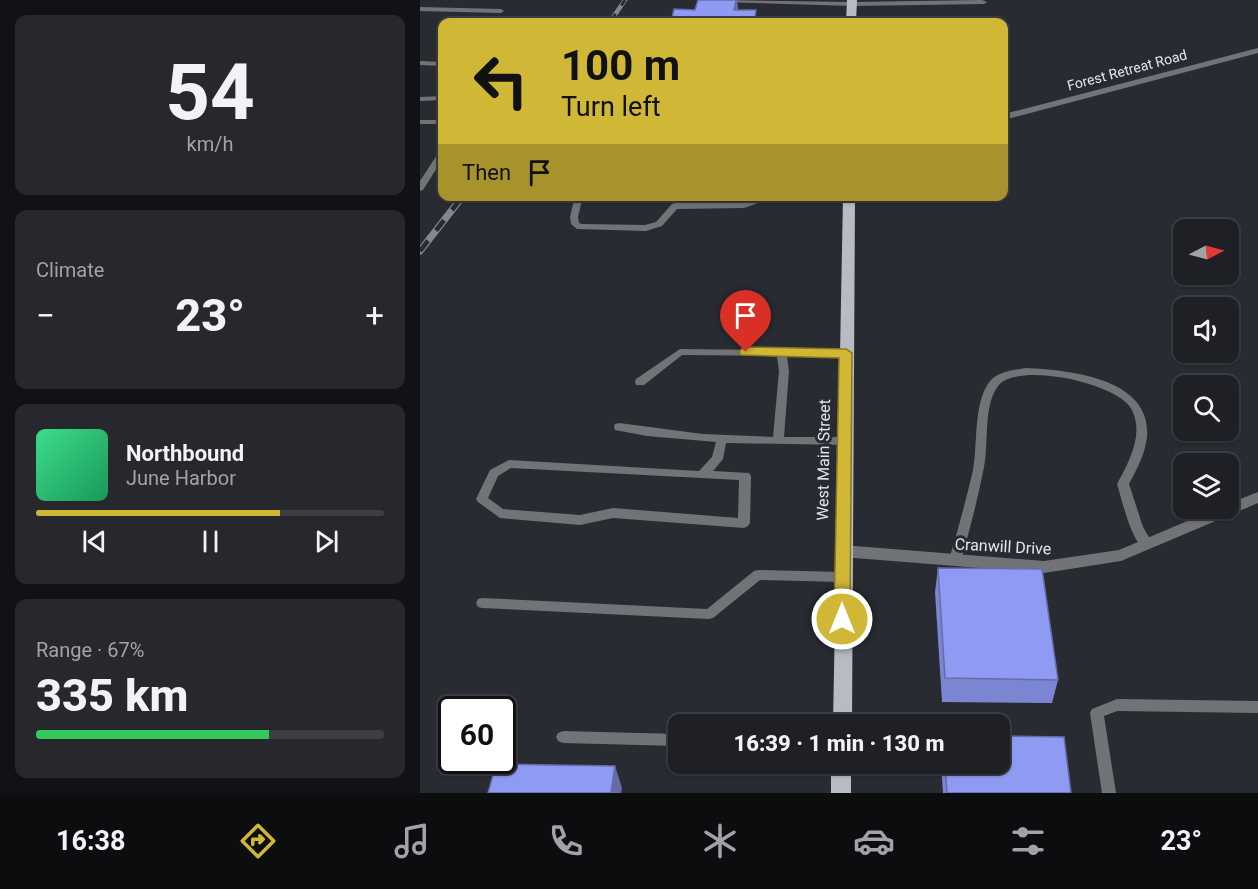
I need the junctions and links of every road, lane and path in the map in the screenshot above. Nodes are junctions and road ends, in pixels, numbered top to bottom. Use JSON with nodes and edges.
{"nodes":[{"id":1,"x":724,"y":0,"type":"edge"},
{"id":2,"x":852,"y":2,"type":"edge"},
{"id":3,"x":984,"y":2,"type":"dead end"},
{"id":4,"x":420,"y":9,"type":"edge"},
{"id":5,"x":501,"y":11,"type":"dead end"},
{"id":6,"x":853,"y":18,"type":"edge"},
{"id":7,"x":1258,"y":50,"type":"edge"},
{"id":8,"x":420,"y":63,"type":"edge"},
{"id":9,"x":438,"y":64,"type":"edge"},
{"id":10,"x":438,"y":98,"type":"edge"},
{"id":11,"x":420,"y":99,"type":"edge"},
{"id":12,"x":1008,"y":116,"type":"edge"},
{"id":13,"x":420,"y":122,"type":"edge"},
{"id":14,"x":438,"y":122,"type":"edge"},
{"id":15,"x":438,"y":160,"type":"edge"},
{"id":16,"x":420,"y":188,"type":"edge"},
{"id":17,"x":578,"y":201,"type":"edge"},
{"id":18,"x":735,"y":201,"type":"edge"},
{"id":19,"x":849,"y":201,"type":"edge"},
{"id":20,"x":781,"y":352,"type":"junction"},
{"id":21,"x":846,"y":353,"type":"junction"},
{"id":22,"x":640,"y":382,"type":"dead end"},
{"id":23,"x":619,"y":427,"type":"dead end"},
{"id":24,"x":722,"y":439,"type":"junction"},
{"id":25,"x":778,"y":441,"type":"junction"},
{"id":26,"x":844,"y":441,"type":"junction"},
{"id":27,"x":702,"y":475,"type":"junction"},
{"id":28,"x":1258,"y":497,"type":"edge"},
{"id":29,"x":1147,"y":544,"type":"junction"},
{"id":30,"x":842,"y":551,"type":"junction"},
{"id":31,"x":955,"y":560,"type":"junction"},
{"id":32,"x":842,"y":577,"type":"junction"},
{"id":33,"x":482,"y":603,"type":"dead end"},
{"id":34,"x":1258,"y":707,"type":"edge"},
{"id":35,"x":842,"y":714,"type":"edge"},
{"id":36,"x":563,"y":737,"type":"dead end"},
{"id":37,"x":668,"y":740,"type":"edge"},
{"id":38,"x":841,"y":774,"type":"edge"},
{"id":39,"x":841,"y":793,"type":"edge"},
{"id":40,"x":1109,"y":793,"type":"edge"}],
"edges":[{"from":1,"to":2,"type":"street"},
{"from":2,"to":3,"type":"lane"},
{"from":2,"to":6,"type":"main road"},
{"from":4,"to":5,"type":"lane"},
{"from":7,"to":12,"type":"street","name":"Forest Retreat Road"},
{"from":8,"to":9,"type":"lane"},
{"from":10,"to":11,"type":"lane"},
{"from":13,"to":14,"type":"lane"},
{"from":15,"to":16,"type":"lane"},
{"from":17,"to":18,"type":"lane"},
{"from":19,"to":21,"type":"main road","name":"West Main Street"},
{"from":20,"to":21,"type":"lane"},
{"from":20,"to":22,"type":"lane"},
{"from":20,"to":25,"type":"lane"},
{"from":21,"to":26,"type":"main road","name":"West Main Street"},
{"from":23,"to":24,"type":"lane"},
{"from":24,"to":25,"type":"lane"},
{"from":24,"to":27,"type":"lane"},
{"from":25,"to":26,"type":"lane"},
{"from":26,"to":30,"type":"main road","name":"West Main Street"},
{"from":27,"to":27,"type":"lane"},
{"from":28,"to":29,"type":"street","name":"Cranwill Drive"},
{"from":29,"to":31,"type":"street","name":"Cranwill Drive"},
{"from":29,"to":31,"type":"lane"},
{"from":30,"to":31,"type":"street","name":"Cranwill Drive"},
{"from":30,"to":32,"type":"main road","name":"West Main Street"},
{"from":32,"to":33,"type":"lane"},
{"from":32,"to":35,"type":"main road","name":"West Main Street"},
{"from":34,"to":40,"type":"lane"},
{"from":36,"to":37,"type":"lane"},
{"from":38,"to":39,"type":"main road"}]}
